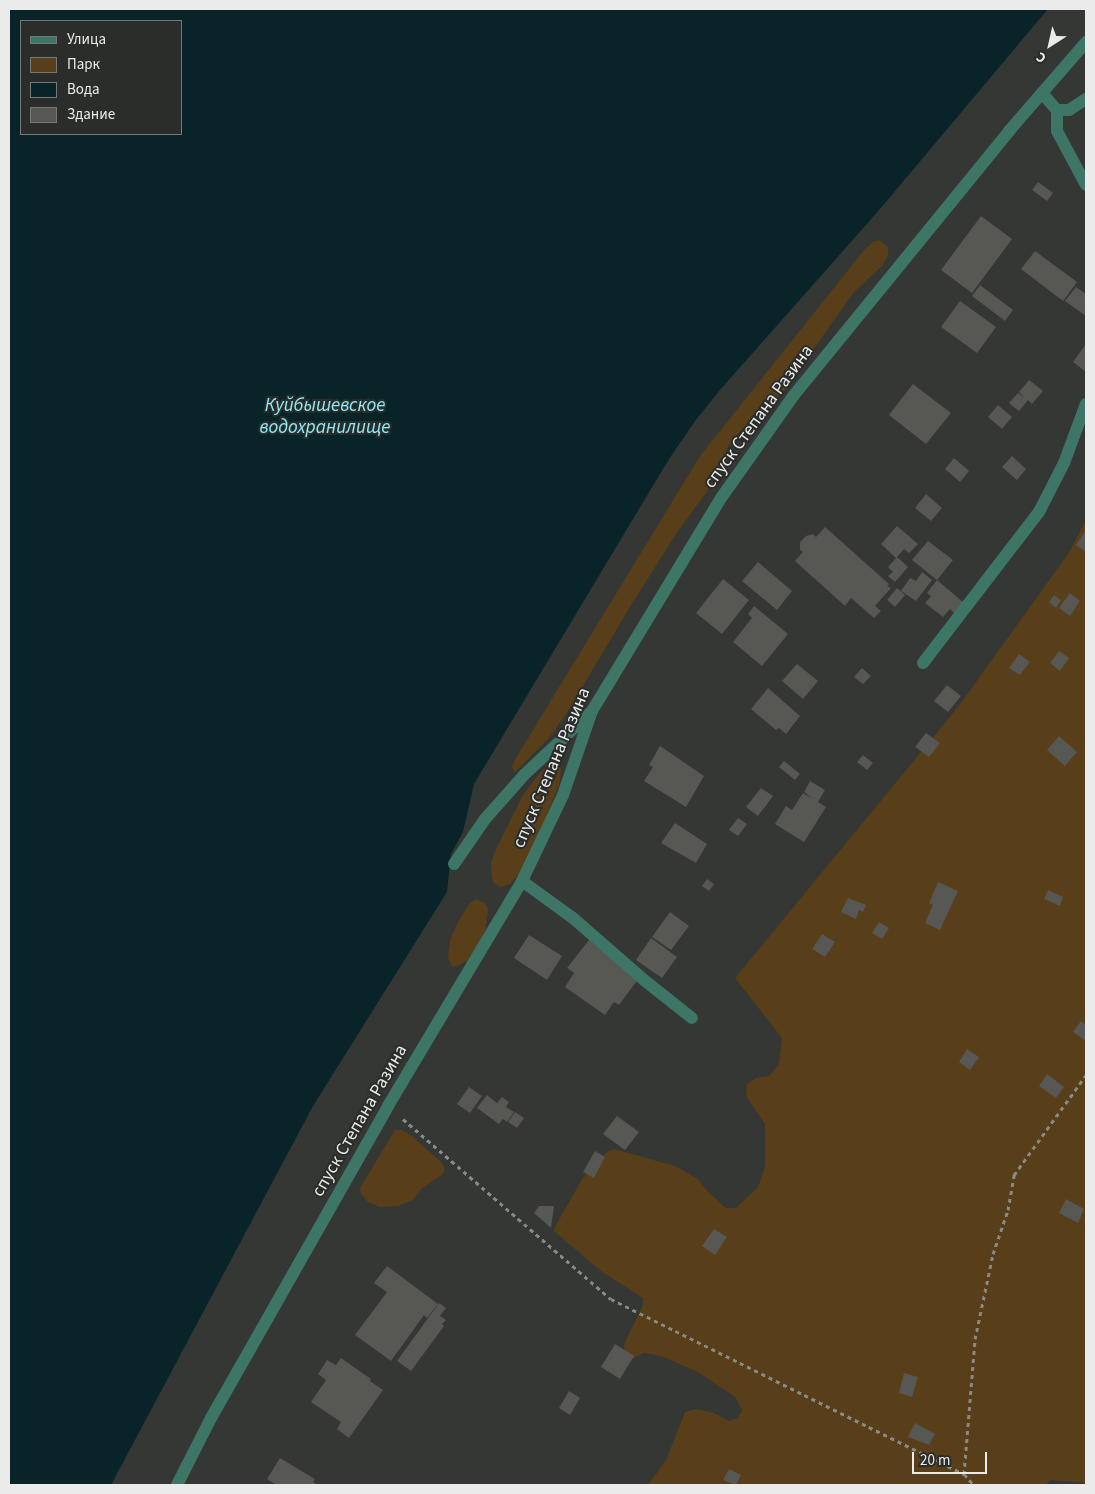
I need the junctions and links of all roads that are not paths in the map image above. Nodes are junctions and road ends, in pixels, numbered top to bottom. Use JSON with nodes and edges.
{"nodes":[{"id":1,"x":1086,"y":42,"type":"edge"},
{"id":2,"x":1042,"y":93,"type":"junction"},
{"id":3,"x":1086,"y":99,"type":"edge"},
{"id":4,"x":1057,"y":110,"type":"junction"},
{"id":5,"x":1086,"y":185,"type":"edge"},
{"id":6,"x":1086,"y":404,"type":"edge"},
{"id":7,"x":923,"y":663,"type":"dead end"},
{"id":8,"x":592,"y":712,"type":"junction"},
{"id":9,"x":454,"y":864,"type":"dead end"},
{"id":10,"x":522,"y":881,"type":"junction"},
{"id":11,"x":692,"y":1018,"type":"dead end"},
{"id":12,"x":177,"y":1485,"type":"edge"}],
"edges":[{"from":1,"to":2,"type":"street","name":"спуск Степана Разина"},
{"from":2,"to":4,"type":"street"},
{"from":2,"to":8,"type":"street","name":"спуск Степана Разина"},
{"from":3,"to":4,"type":"street"},
{"from":4,"to":5,"type":"street"},
{"from":6,"to":7,"type":"street"},
{"from":8,"to":9,"type":"street"},
{"from":8,"to":10,"type":"street","name":"спуск Степана Разина"},
{"from":10,"to":11,"type":"street"},
{"from":10,"to":12,"type":"street","name":"спуск Степана Разина"}]}
